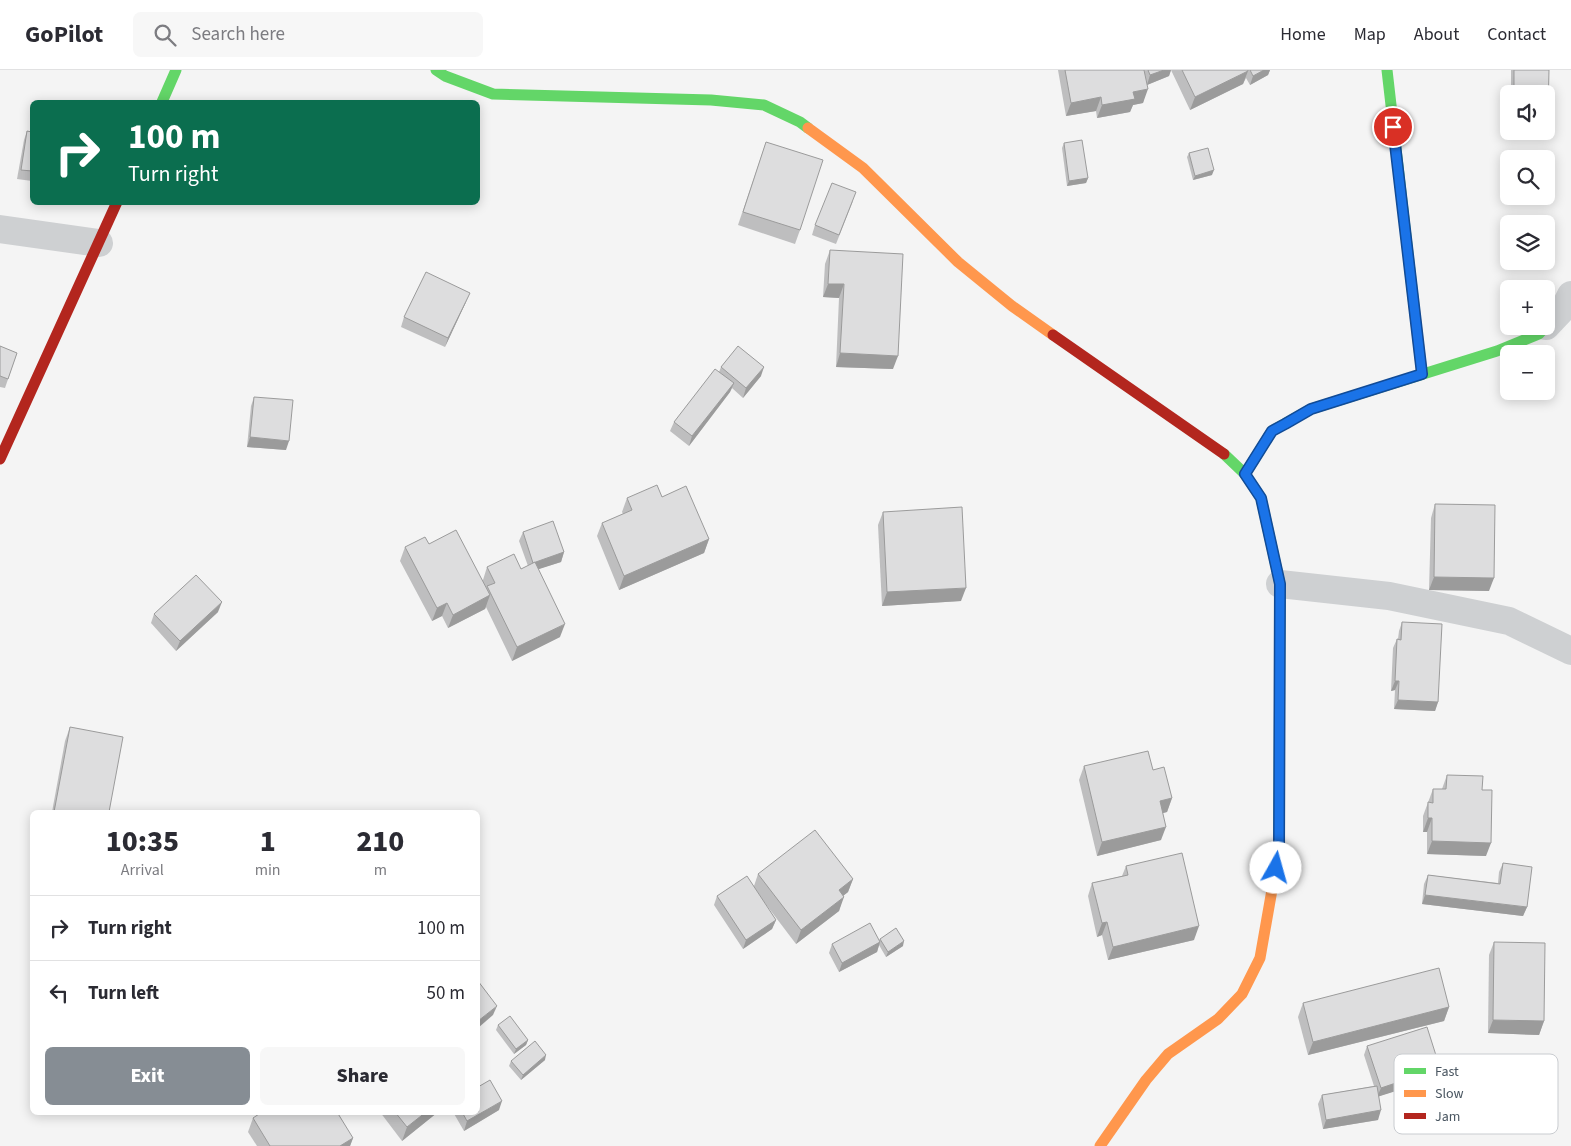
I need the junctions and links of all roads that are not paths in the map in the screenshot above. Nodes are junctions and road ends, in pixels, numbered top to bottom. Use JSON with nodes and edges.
{"nodes":[{"id":1,"x":176,"y":70,"type":"edge"},
{"id":2,"x":436,"y":70,"type":"edge"},
{"id":3,"x":1387,"y":70,"type":"edge"},
{"id":4,"x":163,"y":100,"type":"edge"},
{"id":5,"x":116,"y":205,"type":"edge"},
{"id":6,"x":0,"y":230,"type":"edge"},
{"id":7,"x":99,"y":243,"type":"junction"},
{"id":8,"x":1571,"y":295,"type":"edge"},
{"id":9,"x":1555,"y":317,"type":"edge"},
{"id":10,"x":1537,"y":335,"type":"edge"},
{"id":11,"x":1422,"y":374,"type":"junction"},
{"id":12,"x":0,"y":459,"type":"edge"},
{"id":13,"x":1245,"y":474,"type":"junction"},
{"id":14,"x":1280,"y":584,"type":"junction"},
{"id":15,"x":1571,"y":651,"type":"edge"},
{"id":16,"x":1100,"y":1146,"type":"edge"}],
"edges":[{"from":1,"to":4,"type":"street"},
{"from":2,"to":13,"type":"street"},
{"from":3,"to":11,"type":"street"},
{"from":5,"to":7,"type":"street"},
{"from":6,"to":7,"type":"street"},
{"from":7,"to":12,"type":"street"},
{"from":8,"to":9,"type":"street"},
{"from":10,"to":11,"type":"street"},
{"from":11,"to":13,"type":"street"},
{"from":13,"to":14,"type":"street"},
{"from":14,"to":15,"type":"street"},
{"from":14,"to":16,"type":"street"}]}
